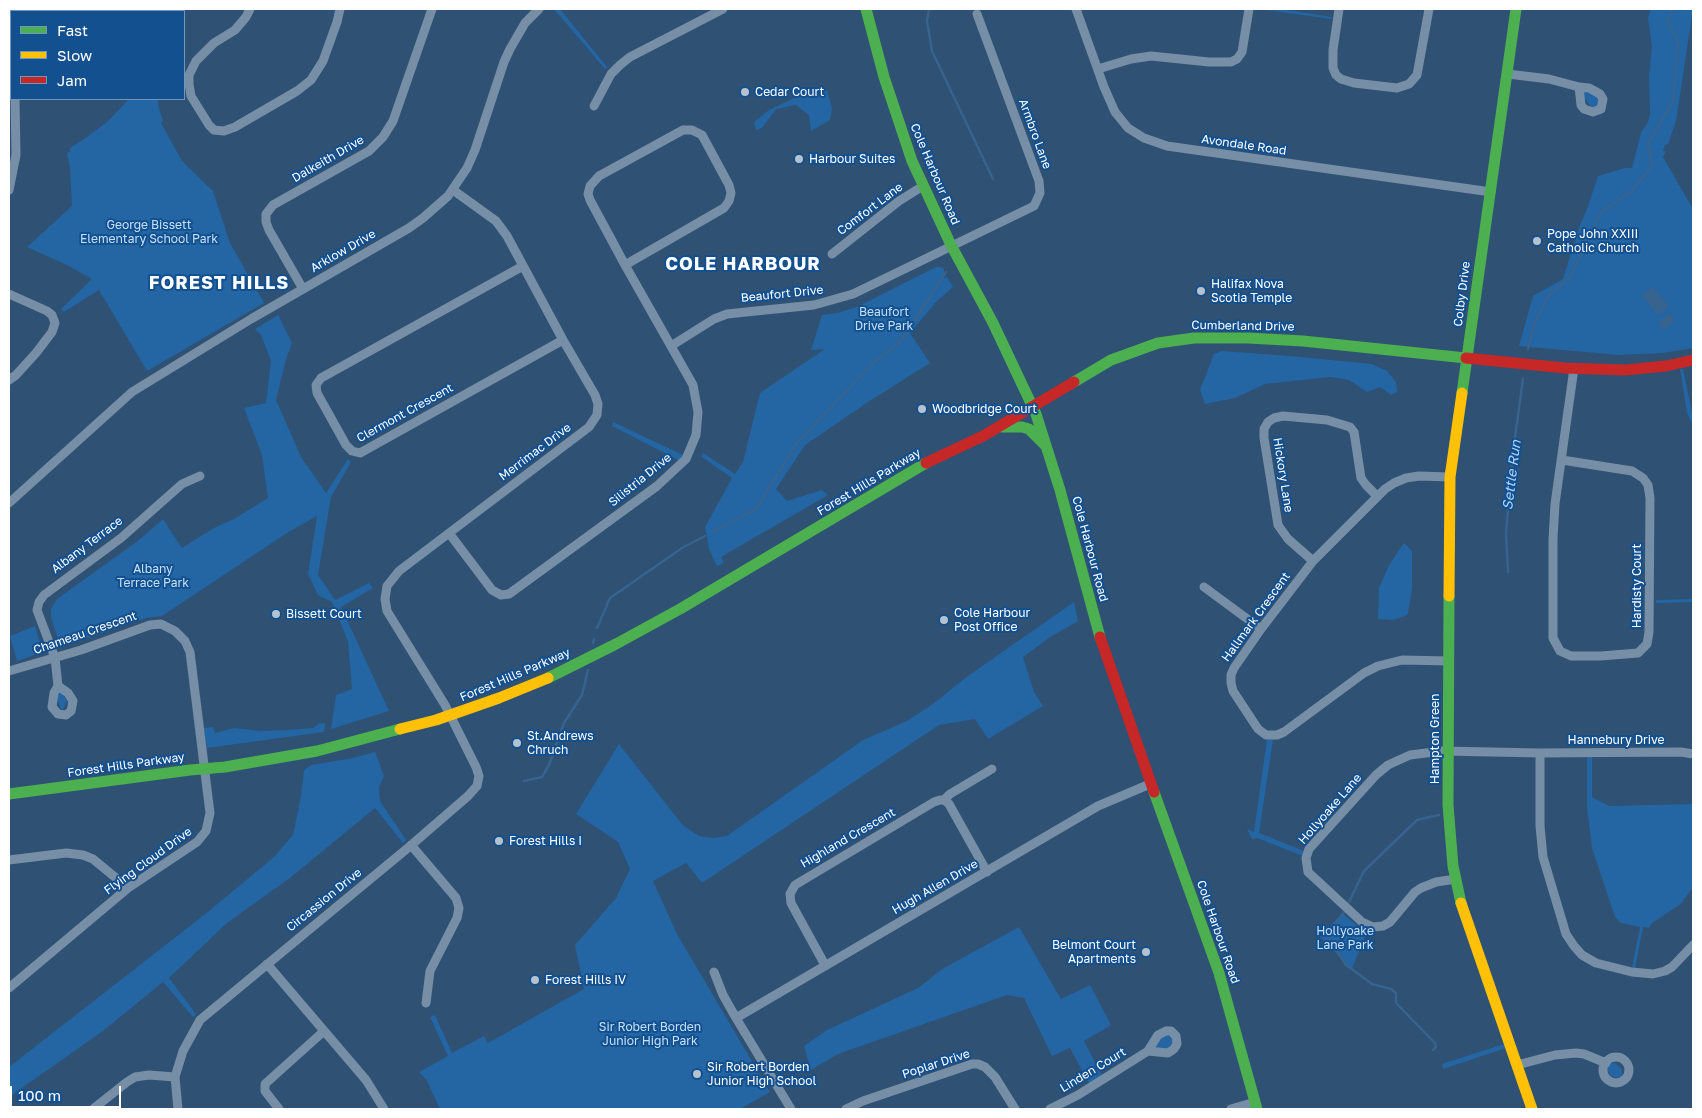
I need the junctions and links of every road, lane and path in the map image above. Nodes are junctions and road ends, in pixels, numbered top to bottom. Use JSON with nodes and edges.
{"nodes":[{"id":1,"x":250,"y":9,"type":"edge"},
{"id":2,"x":340,"y":9,"type":"edge"},
{"id":3,"x":432,"y":9,"type":"edge"},
{"id":4,"x":539,"y":9,"type":"edge"},
{"id":5,"x":723,"y":9,"type":"edge"},
{"id":6,"x":866,"y":9,"type":"edge"},
{"id":7,"x":1076,"y":9,"type":"edge"},
{"id":8,"x":1250,"y":9,"type":"edge"},
{"id":9,"x":1339,"y":9,"type":"edge"},
{"id":10,"x":1429,"y":9,"type":"edge"},
{"id":11,"x":1516,"y":9,"type":"edge"},
{"id":12,"x":977,"y":14,"type":"dead end"},
{"id":13,"x":1098,"y":69,"type":"junction"},
{"id":14,"x":187,"y":72,"type":"edge"},
{"id":15,"x":1508,"y":74,"type":"junction"},
{"id":16,"x":1579,"y":87,"type":"dead end"},
{"id":17,"x":15,"y":100,"type":"edge"},
{"id":18,"x":594,"y":106,"type":"dead end"},
{"id":19,"x":923,"y":186,"type":"junction"},
{"id":20,"x":9,"y":190,"type":"edge"},
{"id":21,"x":454,"y":190,"type":"junction"},
{"id":22,"x":1491,"y":192,"type":"junction"},
{"id":23,"x":952,"y":245,"type":"junction"},
{"id":24,"x":832,"y":254,"type":"dead end"},
{"id":25,"x":625,"y":265,"type":"junction"},
{"id":26,"x":523,"y":266,"type":"junction"},
{"id":27,"x":303,"y":289,"type":"junction"},
{"id":28,"x":9,"y":294,"type":"edge"},
{"id":29,"x":563,"y":340,"type":"junction"},
{"id":30,"x":671,"y":346,"type":"junction"},
{"id":31,"x":1468,"y":357,"type":"junction"},
{"id":32,"x":1693,"y":360,"type":"edge"},
{"id":33,"x":1574,"y":368,"type":"junction"},
{"id":34,"x":9,"y":380,"type":"edge"},
{"id":35,"x":1033,"y":406,"type":"junction"},
{"id":36,"x":997,"y":428,"type":"junction"},
{"id":37,"x":1046,"y":446,"type":"junction"},
{"id":38,"x":1562,"y":460,"type":"junction"},
{"id":39,"x":200,"y":476,"type":"dead end"},
{"id":40,"x":1450,"y":477,"type":"junction"},
{"id":41,"x":1377,"y":496,"type":"junction"},
{"id":42,"x":9,"y":503,"type":"edge"},
{"id":43,"x":449,"y":533,"type":"junction"},
{"id":44,"x":1313,"y":561,"type":"junction"},
{"id":45,"x":1204,"y":587,"type":"dead end"},
{"id":46,"x":1261,"y":629,"type":"junction"},
{"id":47,"x":55,"y":658,"type":"junction"},
{"id":48,"x":1449,"y":661,"type":"junction"},
{"id":49,"x":9,"y":671,"type":"edge"},
{"id":50,"x":58,"y":686,"type":"dead end"},
{"id":51,"x":450,"y":716,"type":"junction"},
{"id":52,"x":1448,"y":751,"type":"junction"},
{"id":53,"x":1540,"y":753,"type":"junction"},
{"id":54,"x":1693,"y":754,"type":"edge"},
{"id":55,"x":204,"y":769,"type":"junction"},
{"id":56,"x":992,"y":769,"type":"dead end"},
{"id":57,"x":1150,"y":784,"type":"junction"},
{"id":58,"x":9,"y":794,"type":"edge"},
{"id":59,"x":944,"y":800,"type":"junction"},
{"id":60,"x":411,"y":845,"type":"junction"},
{"id":61,"x":9,"y":860,"type":"edge"},
{"id":62,"x":988,"y":872,"type":"junction"},
{"id":63,"x":1456,"y":879,"type":"junction"},
{"id":64,"x":128,"y":888,"type":"junction"},
{"id":65,"x":1693,"y":945,"type":"edge"},
{"id":66,"x":267,"y":964,"type":"junction"},
{"id":67,"x":825,"y":965,"type":"junction"},
{"id":68,"x":714,"y":972,"type":"dead end"},
{"id":69,"x":9,"y":988,"type":"edge"},
{"id":70,"x":426,"y":1003,"type":"dead end"},
{"id":71,"x":736,"y":1018,"type":"junction"},
{"id":72,"x":324,"y":1031,"type":"junction"},
{"id":73,"x":1148,"y":1051,"type":"dead end"},
{"id":74,"x":1606,"y":1063,"type":"dead end"},
{"id":75,"x":1517,"y":1065,"type":"junction"},
{"id":76,"x":175,"y":1077,"type":"junction"},
{"id":77,"x":1256,"y":1106,"type":"edge"},
{"id":78,"x":94,"y":1109,"type":"edge"},
{"id":79,"x":178,"y":1109,"type":"edge"},
{"id":80,"x":279,"y":1109,"type":"edge"},
{"id":81,"x":384,"y":1109,"type":"edge"},
{"id":82,"x":791,"y":1109,"type":"edge"},
{"id":83,"x":846,"y":1109,"type":"edge"},
{"id":84,"x":1015,"y":1109,"type":"edge"},
{"id":85,"x":1050,"y":1109,"type":"edge"},
{"id":86,"x":1231,"y":1109,"type":"edge"},
{"id":87,"x":1532,"y":1109,"type":"edge"}],
"edges":[{"from":1,"to":14,"type":"street"},
{"from":2,"to":14,"type":"street"},
{"from":3,"to":27,"type":"street","name":"Dalkeith Drive"},
{"from":4,"to":21,"type":"street","name":"Arklow Drive"},
{"from":5,"to":18,"type":"street"},
{"from":6,"to":19,"type":"main road","name":"Cole Harbour Road"},
{"from":7,"to":13,"type":"street","name":"Avondale Road"},
{"from":8,"to":13,"type":"street"},
{"from":9,"to":10,"type":"street"},
{"from":11,"to":15,"type":"main road","name":"Colby Drive"},
{"from":12,"to":23,"type":"street","name":"Armbro Lane"},
{"from":13,"to":22,"type":"street","name":"Avondale Road"},
{"from":15,"to":16,"type":"street"},
{"from":15,"to":22,"type":"main road","name":"Colby Drive"},
{"from":17,"to":20,"type":"street"},
{"from":19,"to":23,"type":"main road","name":"Cole Harbour Road"},
{"from":19,"to":24,"type":"street","name":"Comfort Lane"},
{"from":21,"to":26,"type":"street","name":"Merrimac Drive"},
{"from":21,"to":27,"type":"street","name":"Arklow Drive"},
{"from":22,"to":31,"type":"main road","name":"Colby Drive"},
{"from":23,"to":30,"type":"street","name":"Beaufort Drive"},
{"from":23,"to":35,"type":"main road","name":"Cole Harbour Road"},
{"from":25,"to":25,"type":"street","name":"Silistria Drive"},
{"from":25,"to":30,"type":"street","name":"Silistria Drive"},
{"from":26,"to":29,"type":"street","name":"Merrimac Drive"},
{"from":26,"to":29,"type":"street","name":"Clermont Crescent"},
{"from":27,"to":42,"type":"street","name":"Arklow Drive"},
{"from":28,"to":34,"type":"street"},
{"from":29,"to":43,"type":"street","name":"Merrimac Drive"},
{"from":30,"to":43,"type":"street","name":"Silistria Drive"},
{"from":31,"to":33,"type":"main road"},
{"from":31,"to":35,"type":"main road","name":"Cumberland Drive"},
{"from":31,"to":40,"type":"main road","name":"Hampton Green"},
{"from":32,"to":33,"type":"main road"},
{"from":33,"to":38,"type":"street","name":"Hardisty Court"},
{"from":35,"to":36,"type":"main road","name":"Forest Hills Parkway"},
{"from":35,"to":37,"type":"main road","name":"Cole Harbour Road"},
{"from":36,"to":37,"type":"main road"},
{"from":36,"to":51,"type":"main road","name":"Forest Hills Parkway"},
{"from":37,"to":57,"type":"main road","name":"Cole Harbour Road"},
{"from":38,"to":38,"type":"street","name":"Hardisty Court"},
{"from":39,"to":47,"type":"street","name":"Albany Terrace"},
{"from":40,"to":41,"type":"street","name":"Hallmark Crescent"},
{"from":40,"to":48,"type":"main road","name":"Hampton Green"},
{"from":41,"to":44,"type":"street","name":"Hallmark Crescent"},
{"from":41,"to":44,"type":"street","name":"Hickory Lane"},
{"from":43,"to":51,"type":"street","name":"Merrimac Drive"},
{"from":44,"to":46,"type":"street","name":"Hallmark Crescent"},
{"from":45,"to":46,"type":"street"},
{"from":46,"to":48,"type":"street","name":"Hallmark Crescent"},
{"from":47,"to":49,"type":"street","name":"Chameau Crescent"},
{"from":47,"to":50,"type":"street","name":"Albany Terrace"},
{"from":47,"to":55,"type":"street","name":"Chameau Crescent"},
{"from":48,"to":52,"type":"main road","name":"Hampton Green"},
{"from":51,"to":55,"type":"main road","name":"Forest Hills Parkway"},
{"from":51,"to":60,"type":"street","name":"Circassion Drive"},
{"from":52,"to":53,"type":"street","name":"Hannebury Drive"},
{"from":52,"to":63,"type":"main road","name":"Hampton Green"},
{"from":52,"to":63,"type":"street","name":"Hollyoake Lane"},
{"from":53,"to":54,"type":"street","name":"Hannebury Drive"},
{"from":53,"to":65,"type":"street"},
{"from":55,"to":58,"type":"main road","name":"Forest Hills Parkway"},
{"from":55,"to":64,"type":"street","name":"Flying Cloud Drive"},
{"from":56,"to":59,"type":"street","name":"Highland Crescent"},
{"from":57,"to":62,"type":"street","name":"Hugh Allen Drive"},
{"from":57,"to":77,"type":"main road","name":"Cole Harbour Road"},
{"from":59,"to":62,"type":"street"},
{"from":59,"to":67,"type":"street","name":"Highland Crescent"},
{"from":60,"to":66,"type":"street","name":"Circassion Drive"},
{"from":60,"to":70,"type":"street"},
{"from":61,"to":64,"type":"street"},
{"from":62,"to":67,"type":"street","name":"Hugh Allen Drive"},
{"from":63,"to":75,"type":"main road","name":"Hampton Green"},
{"from":64,"to":69,"type":"street","name":"Flying Cloud Drive"},
{"from":66,"to":72,"type":"street"},
{"from":66,"to":76,"type":"street","name":"Circassion Drive"},
{"from":67,"to":71,"type":"street","name":"Hugh Allen Drive"},
{"from":68,"to":71,"type":"street"},
{"from":71,"to":82,"type":"street"},
{"from":72,"to":80,"type":"street"},
{"from":72,"to":81,"type":"street"},
{"from":73,"to":85,"type":"street","name":"Linden Court"},
{"from":74,"to":75,"type":"street"},
{"from":75,"to":87,"type":"main road","name":"Hampton Green"},
{"from":76,"to":78,"type":"street"},
{"from":76,"to":79,"type":"street","name":"Circassion Drive"},
{"from":77,"to":86,"type":"street"},
{"from":83,"to":84,"type":"street","name":"Poplar Drive"}]}
